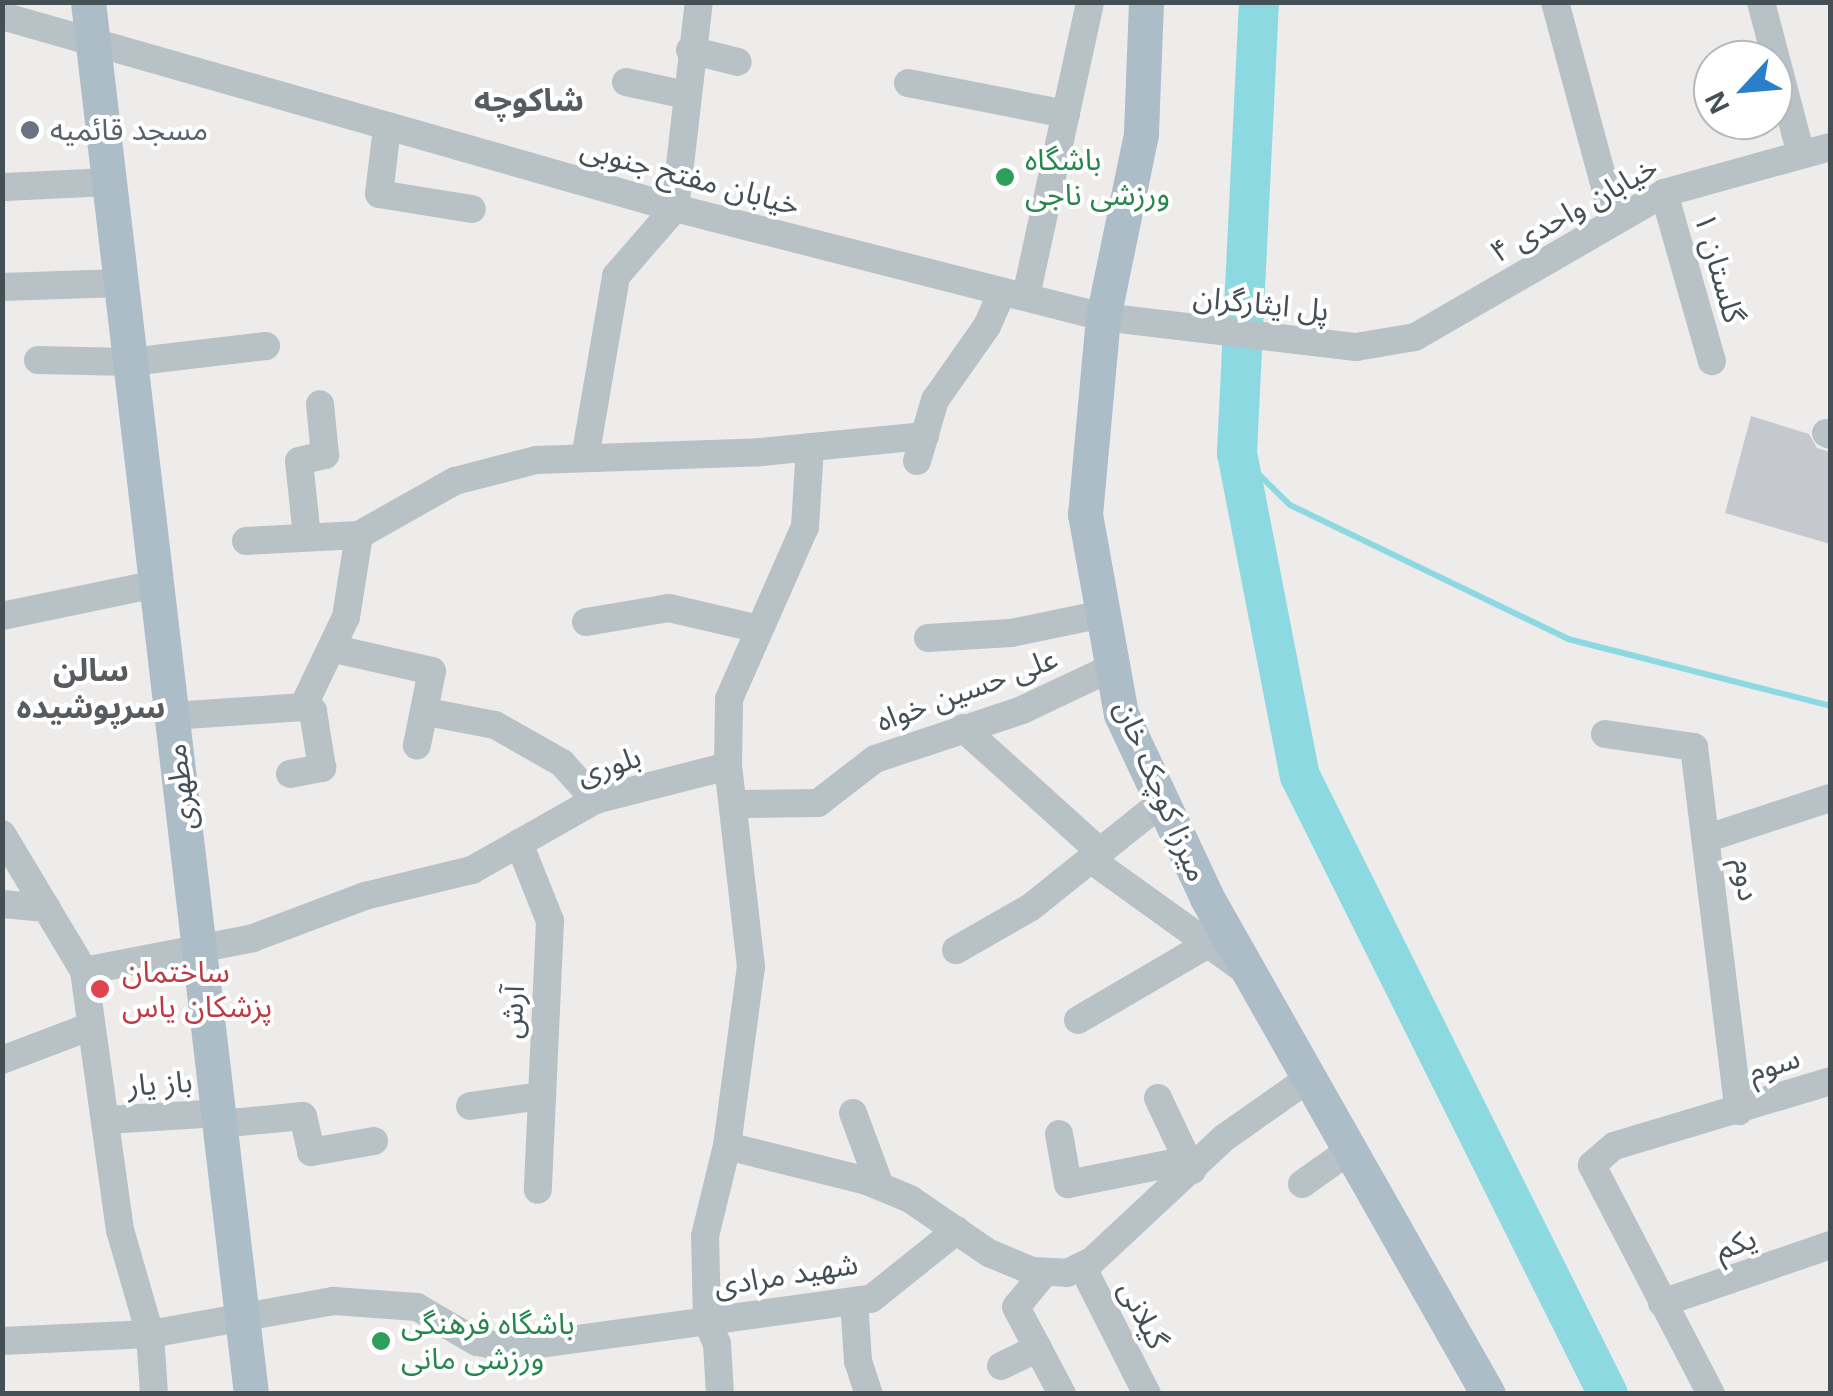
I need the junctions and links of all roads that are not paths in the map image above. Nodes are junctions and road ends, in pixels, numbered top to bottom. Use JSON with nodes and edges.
{"nodes":[{"id":1,"x":88,"y":2,"type":"edge"},
{"id":2,"x":699,"y":2,"type":"edge"},
{"id":3,"x":1090,"y":2,"type":"edge"},
{"id":4,"x":1146,"y":2,"type":"edge"},
{"id":5,"x":1555,"y":2,"type":"edge"},
{"id":6,"x":1761,"y":2,"type":"edge"},
{"id":7,"x":2,"y":16,"type":"edge"},
{"id":8,"x":93,"y":46,"type":"junction"},
{"id":9,"x":690,"y":50,"type":"junction"},
{"id":10,"x":738,"y":62,"type":"dead end"},
{"id":11,"x":626,"y":82,"type":"dead end"},
{"id":12,"x":908,"y":83,"type":"dead end"},
{"id":13,"x":686,"y":95,"type":"junction"},
{"id":14,"x":1066,"y":114,"type":"junction"},
{"id":15,"x":387,"y":128,"type":"junction"},
{"id":16,"x":1830,"y":147,"type":"edge"},
{"id":17,"x":1802,"y":156,"type":"junction"},
{"id":18,"x":109,"y":182,"type":"junction"},
{"id":19,"x":5,"y":187,"type":"dead end"},
{"id":20,"x":1664,"y":193,"type":"junction"},
{"id":21,"x":674,"y":208,"type":"junction"},
{"id":22,"x":472,"y":209,"type":"dead end"},
{"id":23,"x":1614,"y":220,"type":"junction"},
{"id":24,"x":121,"y":283,"type":"junction"},
{"id":25,"x":2,"y":287,"type":"edge"},
{"id":26,"x":1014,"y":294,"type":"junction"},
{"id":27,"x":1103,"y":317,"type":"junction"},
{"id":28,"x":1158,"y":325,"type":"joint"},
{"id":29,"x":266,"y":346,"type":"dead end"},
{"id":30,"x":1356,"y":348,"type":"joint"},
{"id":31,"x":38,"y":360,"type":"dead end"},
{"id":32,"x":1712,"y":361,"type":"dead end"},
{"id":33,"x":130,"y":362,"type":"junction"},
{"id":34,"x":320,"y":404,"type":"dead end"},
{"id":35,"x":810,"y":446,"type":"junction"},
{"id":36,"x":585,"y":458,"type":"junction"},
{"id":37,"x":359,"y":534,"type":"junction"},
{"id":38,"x":307,"y":538,"type":"junction"},
{"id":39,"x":246,"y":541,"type":"dead end"},
{"id":40,"x":156,"y":584,"type":"junction"},
{"id":41,"x":1104,"y":614,"type":"junction"},
{"id":42,"x":2,"y":616,"type":"edge"},
{"id":43,"x":586,"y":622,"type":"dead end"},
{"id":44,"x":759,"y":629,"type":"junction"},
{"id":45,"x":928,"y":638,"type":"dead end"},
{"id":46,"x":335,"y":649,"type":"junction"},
{"id":47,"x":1113,"y":668,"type":"junction"},
{"id":48,"x":303,"y":706,"type":"junction"},
{"id":49,"x":427,"y":712,"type":"junction"},
{"id":50,"x":172,"y":716,"type":"junction"},
{"id":51,"x":963,"y":728,"type":"junction"},
{"id":52,"x":1605,"y":734,"type":"dead end"},
{"id":53,"x":417,"y":744,"type":"dead end"},
{"id":54,"x":728,"y":766,"type":"junction"},
{"id":55,"x":290,"y":774,"type":"dead end"},
{"id":56,"x":1830,"y":798,"type":"edge"},
{"id":57,"x":595,"y":800,"type":"junction"},
{"id":58,"x":1162,"y":802,"type":"junction"},
{"id":59,"x":735,"y":804,"type":"junction"},
{"id":60,"x":2,"y":834,"type":"edge"},
{"id":61,"x":1708,"y":838,"type":"junction"},
{"id":62,"x":519,"y":843,"type":"junction"},
{"id":63,"x":1094,"y":855,"type":"junction"},
{"id":64,"x":2,"y":904,"type":"edge"},
{"id":65,"x":47,"y":908,"type":"junction"},
{"id":66,"x":1208,"y":944,"type":"junction"},
{"id":67,"x":956,"y":950,"type":"dead end"},
{"id":68,"x":200,"y":951,"type":"junction"},
{"id":69,"x":84,"y":971,"type":"junction"},
{"id":70,"x":1250,"y":973,"type":"junction"},
{"id":71,"x":1078,"y":1020,"type":"dead end"},
{"id":72,"x":89,"y":1027,"type":"junction"},
{"id":73,"x":2,"y":1060,"type":"edge"},
{"id":74,"x":1309,"y":1078,"type":"junction"},
{"id":75,"x":1830,"y":1081,"type":"edge"},
{"id":76,"x":542,"y":1096,"type":"junction"},
{"id":77,"x":1158,"y":1098,"type":"dead end"},
{"id":78,"x":470,"y":1106,"type":"dead end"},
{"id":79,"x":1738,"y":1111,"type":"junction"},
{"id":80,"x":853,"y":1113,"type":"dead end"},
{"id":81,"x":219,"y":1118,"type":"junction"},
{"id":82,"x":106,"y":1120,"type":"junction"},
{"id":83,"x":1059,"y":1134,"type":"dead end"},
{"id":84,"x":374,"y":1141,"type":"dead end"},
{"id":85,"x":727,"y":1146,"type":"junction"},
{"id":86,"x":1350,"y":1150,"type":"junction"},
{"id":87,"x":1190,"y":1165,"type":"junction"},
{"id":88,"x":1302,"y":1184,"type":"dead end"},
{"id":89,"x":880,"y":1186,"type":"junction"},
{"id":90,"x":538,"y":1190,"type":"dead end"},
{"id":91,"x":957,"y":1230,"type":"junction"},
{"id":92,"x":1830,"y":1245,"type":"edge"},
{"id":93,"x":1082,"y":1266,"type":"junction"},
{"id":94,"x":1045,"y":1272,"type":"junction"},
{"id":95,"x":854,"y":1301,"type":"junction"},
{"id":96,"x":1662,"y":1303,"type":"junction"},
{"id":97,"x":242,"y":1317,"type":"junction"},
{"id":98,"x":707,"y":1321,"type":"junction"},
{"id":99,"x":150,"y":1334,"type":"junction"},
{"id":100,"x":2,"y":1341,"type":"edge"},
{"id":101,"x":1038,"y":1348,"type":"junction"},
{"id":102,"x":1001,"y":1366,"type":"dead end"},
{"id":103,"x":154,"y":1394,"type":"edge"},
{"id":104,"x":251,"y":1394,"type":"edge"},
{"id":105,"x":720,"y":1394,"type":"edge"},
{"id":106,"x":869,"y":1394,"type":"edge"},
{"id":107,"x":1062,"y":1394,"type":"edge"},
{"id":108,"x":1147,"y":1394,"type":"edge"},
{"id":109,"x":1488,"y":1394,"type":"edge"},
{"id":110,"x":1711,"y":1394,"type":"edge"}],
"edges":[{"from":1,"to":8,"type":"main road","name":"مطهری"},
{"from":2,"to":9,"type":"street"},
{"from":3,"to":14,"type":"street"},
{"from":4,"to":27,"type":"main road","name":"میرزا کوچک خان"},
{"from":5,"to":23,"type":"street"},
{"from":6,"to":17,"type":"street"},
{"from":7,"to":8,"type":"street","name":"خیابان مفتح جنوبی"},
{"from":8,"to":15,"type":"street","name":"خیابان مفتح جنوبی"},
{"from":8,"to":18,"type":"main road","name":"مطهری"},
{"from":9,"to":10,"type":"street"},
{"from":9,"to":13,"type":"street"},
{"from":11,"to":13,"type":"street"},
{"from":12,"to":14,"type":"street"},
{"from":13,"to":21,"type":"street"},
{"from":14,"to":26,"type":"street"},
{"from":15,"to":21,"type":"street","name":"خیابان مفتح جنوبی"},
{"from":15,"to":22,"type":"street"},
{"from":16,"to":17,"type":"street","name":"خیابان واحدی ۴"},
{"from":17,"to":20,"type":"street","name":"خیابان واحدی ۴"},
{"from":18,"to":19,"type":"street"},
{"from":18,"to":24,"type":"main road","name":"مطهری"},
{"from":20,"to":23,"type":"street","name":"خیابان واحدی ۴"},
{"from":20,"to":32,"type":"street","name":"گلستان ۱"},
{"from":21,"to":26,"type":"street","name":"خیابان مفتح جنوبی"},
{"from":21,"to":36,"type":"street"},
{"from":23,"to":30,"type":"street","name":"خیابان واحدی ۴"},
{"from":24,"to":25,"type":"street"},
{"from":24,"to":33,"type":"main road","name":"مطهری"},
{"from":26,"to":27,"type":"street","name":"خیابان مفتح جنوبی"},
{"from":26,"to":35,"type":"street"},
{"from":27,"to":28,"type":"street","name":"خیابان مفتح جنوبی"},
{"from":27,"to":41,"type":"main road","name":"میرزا کوچک خان"},
{"from":28,"to":30,"type":"street","name":"پل ایثارگران"},
{"from":29,"to":33,"type":"street"},
{"from":31,"to":33,"type":"street"},
{"from":33,"to":40,"type":"main road","name":"مطهری"},
{"from":34,"to":38,"type":"street"},
{"from":35,"to":36,"type":"street"},
{"from":35,"to":44,"type":"street"},
{"from":36,"to":37,"type":"street"},
{"from":37,"to":38,"type":"street"},
{"from":37,"to":46,"type":"street"},
{"from":38,"to":39,"type":"street"},
{"from":40,"to":42,"type":"street"},
{"from":40,"to":50,"type":"main road","name":"مطهری"},
{"from":41,"to":45,"type":"street"},
{"from":41,"to":47,"type":"main road","name":"میرزا کوچک خان"},
{"from":43,"to":44,"type":"street"},
{"from":44,"to":54,"type":"street"},
{"from":46,"to":48,"type":"street"},
{"from":46,"to":49,"type":"street"},
{"from":47,"to":51,"type":"street","name":"علی حسین خواه"},
{"from":47,"to":58,"type":"main road","name":"میرزا کوچک خان"},
{"from":48,"to":50,"type":"street"},
{"from":48,"to":55,"type":"street"},
{"from":49,"to":53,"type":"street"},
{"from":49,"to":57,"type":"street"},
{"from":50,"to":68,"type":"main road","name":"مطهری"},
{"from":51,"to":59,"type":"street","name":"علی حسین خواه"},
{"from":51,"to":63,"type":"street"},
{"from":52,"to":61,"type":"street","name":"دوم"},
{"from":54,"to":57,"type":"street","name":"بلوری"},
{"from":54,"to":59,"type":"street"},
{"from":56,"to":61,"type":"street"},
{"from":57,"to":62,"type":"street","name":"بلوری"},
{"from":58,"to":63,"type":"street"},
{"from":58,"to":70,"type":"main road","name":"میرزا کوچک خان"},
{"from":59,"to":85,"type":"street"},
{"from":60,"to":65,"type":"street"},
{"from":61,"to":79,"type":"street","name":"دوم"},
{"from":62,"to":68,"type":"street","name":"بلوری"},
{"from":62,"to":76,"type":"street","name":"آرش"},
{"from":63,"to":66,"type":"street"},
{"from":63,"to":67,"type":"street"},
{"from":64,"to":65,"type":"street"},
{"from":65,"to":69,"type":"street"},
{"from":66,"to":70,"type":"street"},
{"from":66,"to":71,"type":"street"},
{"from":68,"to":69,"type":"street","name":"بلوری"},
{"from":68,"to":81,"type":"main road","name":"مطهری"},
{"from":69,"to":72,"type":"street"},
{"from":70,"to":74,"type":"main road","name":"میرزا کوچک خان"},
{"from":72,"to":73,"type":"street"},
{"from":72,"to":82,"type":"street"},
{"from":74,"to":86,"type":"main road","name":"میرزا کوچک خان"},
{"from":74,"to":87,"type":"street"},
{"from":75,"to":79,"type":"street","name":"سوم"},
{"from":76,"to":78,"type":"street"},
{"from":76,"to":90,"type":"street","name":"آرش"},
{"from":77,"to":87,"type":"street"},
{"from":79,"to":96,"type":"street","name":"سوم"},
{"from":80,"to":89,"type":"street"},
{"from":81,"to":82,"type":"street","name":"باز یار"},
{"from":81,"to":84,"type":"street","name":"باز یار"},
{"from":81,"to":97,"type":"main road","name":"مطهری"},
{"from":82,"to":99,"type":"street"},
{"from":83,"to":87,"type":"street"},
{"from":85,"to":89,"type":"street"},
{"from":85,"to":98,"type":"street"},
{"from":86,"to":88,"type":"street"},
{"from":86,"to":109,"type":"main road","name":"میرزا کوچک خان"},
{"from":87,"to":93,"type":"street"},
{"from":89,"to":91,"type":"street"},
{"from":91,"to":94,"type":"street"},
{"from":91,"to":95,"type":"street","name":"شهید مرادی"},
{"from":92,"to":96,"type":"street","name":"یکم"},
{"from":93,"to":94,"type":"street"},
{"from":93,"to":108,"type":"street","name":"گیلانی"},
{"from":94,"to":101,"type":"street"},
{"from":95,"to":98,"type":"street","name":"شهید مرادی"},
{"from":95,"to":106,"type":"street"},
{"from":96,"to":110,"type":"street"},
{"from":97,"to":98,"type":"street","name":"شهید مرادی"},
{"from":97,"to":99,"type":"street","name":"شهید مرادی"},
{"from":97,"to":104,"type":"main road","name":"مطهری"},
{"from":98,"to":105,"type":"street"},
{"from":99,"to":100,"type":"street","name":"شهید مرادی"},
{"from":99,"to":103,"type":"street"},
{"from":101,"to":102,"type":"street"},
{"from":101,"to":107,"type":"street"}]}
